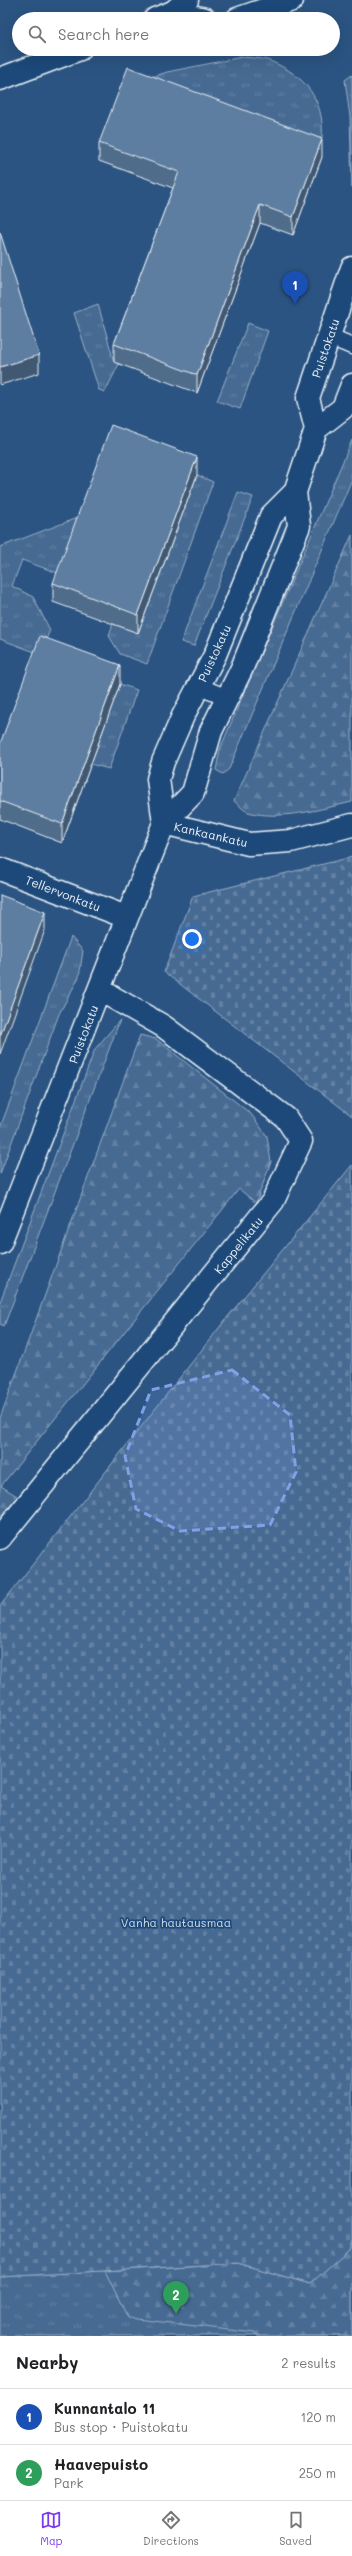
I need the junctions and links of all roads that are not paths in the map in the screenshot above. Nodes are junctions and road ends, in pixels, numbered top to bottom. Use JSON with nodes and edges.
{"nodes":[{"id":1,"x":292,"y":0,"type":"edge"},
{"id":2,"x":257,"y":12,"type":"edge"},
{"id":3,"x":61,"y":56,"type":"edge"},
{"id":4,"x":0,"y":79,"type":"edge"},
{"id":5,"x":352,"y":268,"type":"edge"},
{"id":6,"x":328,"y":336,"type":"junction"},
{"id":7,"x":352,"y":346,"type":"edge"},
{"id":8,"x":352,"y":386,"type":"edge"},
{"id":9,"x":316,"y":429,"type":"junction"},
{"id":10,"x":296,"y":492,"type":"junction"},
{"id":11,"x":198,"y":686,"type":"junction"},
{"id":12,"x":227,"y":698,"type":"junction"},
{"id":13,"x":164,"y":823,"type":"junction"},
{"id":14,"x":352,"y":825,"type":"edge"},
{"id":15,"x":0,"y":869,"type":"edge"},
{"id":16,"x":126,"y":917,"type":"junction"},
{"id":17,"x":100,"y":990,"type":"junction"},
{"id":18,"x":0,"y":1243,"type":"edge"},
{"id":19,"x":0,"y":1538,"type":"edge"}],
"edges":[{"from":1,"to":2,"type":"main road"},
{"from":3,"to":4,"type":"main road"},
{"from":5,"to":6,"type":"main road","name":"Puistokatu"},
{"from":6,"to":7,"type":"lane"},
{"from":6,"to":9,"type":"main road","name":"Puistokatu"},
{"from":8,"to":9,"type":"main road"},
{"from":9,"to":10,"type":"main road","name":"Puistokatu"},
{"from":10,"to":11,"type":"main road","name":"Puistokatu"},
{"from":10,"to":12,"type":"main road","name":"Puistokatu"},
{"from":11,"to":12,"type":"lane"},
{"from":11,"to":13,"type":"main road","name":"Puistokatu"},
{"from":12,"to":13,"type":"main road","name":"Puistokatu"},
{"from":13,"to":14,"type":"main road","name":"Kankaankatu"},
{"from":13,"to":16,"type":"main road","name":"Puistokatu"},
{"from":15,"to":16,"type":"main road","name":"Tellervonkatu"},
{"from":16,"to":17,"type":"main road","name":"Puistokatu"},
{"from":17,"to":18,"type":"main road","name":"Puistokatu"},
{"from":17,"to":19,"type":"main road","name":"Kappelikatu"}]}
